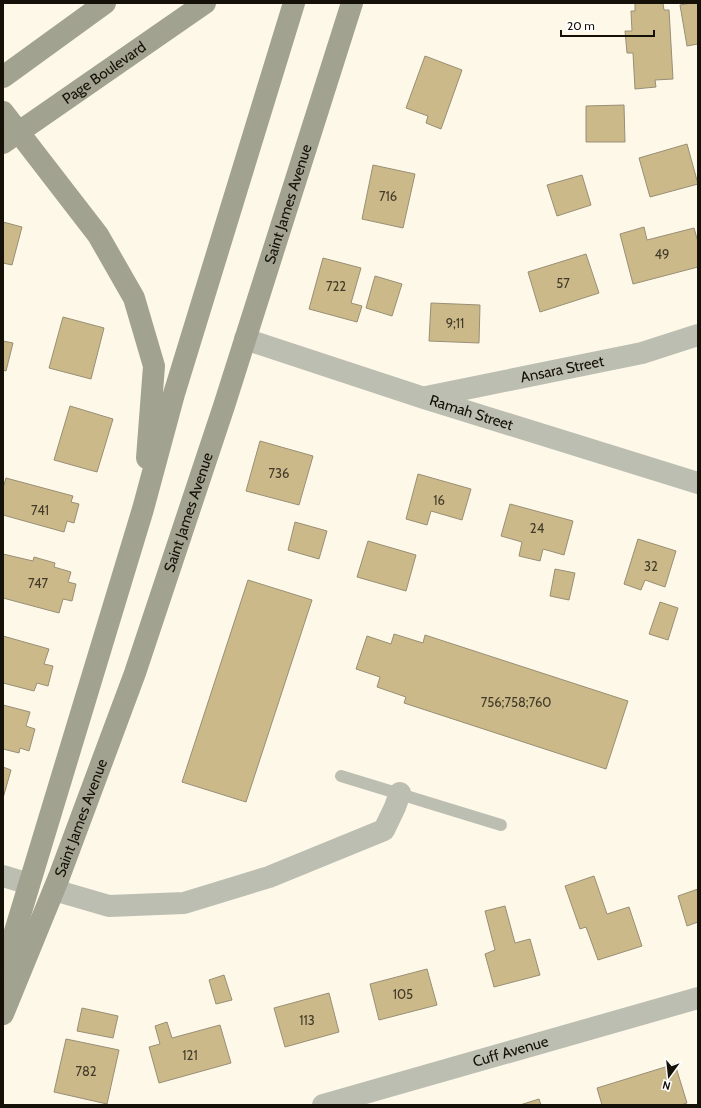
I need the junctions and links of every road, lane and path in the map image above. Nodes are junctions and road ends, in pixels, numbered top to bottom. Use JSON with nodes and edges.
{"nodes":[{"id":1,"x":105,"y":3,"type":"edge"},
{"id":2,"x":205,"y":3,"type":"edge"},
{"id":3,"x":294,"y":3,"type":"edge"},
{"id":4,"x":352,"y":3,"type":"edge"},
{"id":5,"x":3,"y":77,"type":"edge"},
{"id":6,"x":3,"y":112,"type":"edge"},
{"id":7,"x":11,"y":138,"type":"edge"},
{"id":8,"x":698,"y":335,"type":"edge"},
{"id":9,"x":245,"y":339,"type":"junction"},
{"id":10,"x":424,"y":398,"type":"junction"},
{"id":11,"x":698,"y":483,"type":"edge"},
{"id":12,"x":144,"y":510,"type":"junction"},
{"id":13,"x":341,"y":776,"type":"dead end"},
{"id":14,"x":400,"y":793,"type":"junction"},
{"id":15,"x":501,"y":825,"type":"dead end"},
{"id":16,"x":3,"y":876,"type":"edge"},
{"id":17,"x":29,"y":884,"type":"junction"},
{"id":18,"x":54,"y":890,"type":"junction"},
{"id":19,"x":3,"y":971,"type":"edge"},
{"id":20,"x":698,"y":998,"type":"edge"},
{"id":21,"x":3,"y":1014,"type":"edge"},
{"id":22,"x":323,"y":1105,"type":"edge"}],
"edges":[{"from":1,"to":5,"type":"main road"},
{"from":2,"to":7,"type":"main road","name":"Page Boulevard"},
{"from":3,"to":12,"type":"main road","name":"Saint James Avenue"},
{"from":4,"to":9,"type":"main road","name":"Saint James Avenue"},
{"from":6,"to":7,"type":"main road"},
{"from":7,"to":12,"type":"main road"},
{"from":8,"to":10,"type":"street","name":"Ansara Street"},
{"from":9,"to":10,"type":"street","name":"Ramah Street"},
{"from":9,"to":18,"type":"main road","name":"Saint James Avenue"},
{"from":10,"to":11,"type":"street","name":"Ramah Street"},
{"from":12,"to":17,"type":"main road","name":"Saint James Avenue"},
{"from":13,"to":14,"type":"lane"},
{"from":14,"to":15,"type":"lane"},
{"from":14,"to":18,"type":"street"},
{"from":16,"to":17,"type":"street"},
{"from":17,"to":19,"type":"main road","name":"Saint James Avenue"},
{"from":18,"to":21,"type":"main road","name":"Saint James Avenue"},
{"from":20,"to":22,"type":"street","name":"Cuff Avenue"}]}
